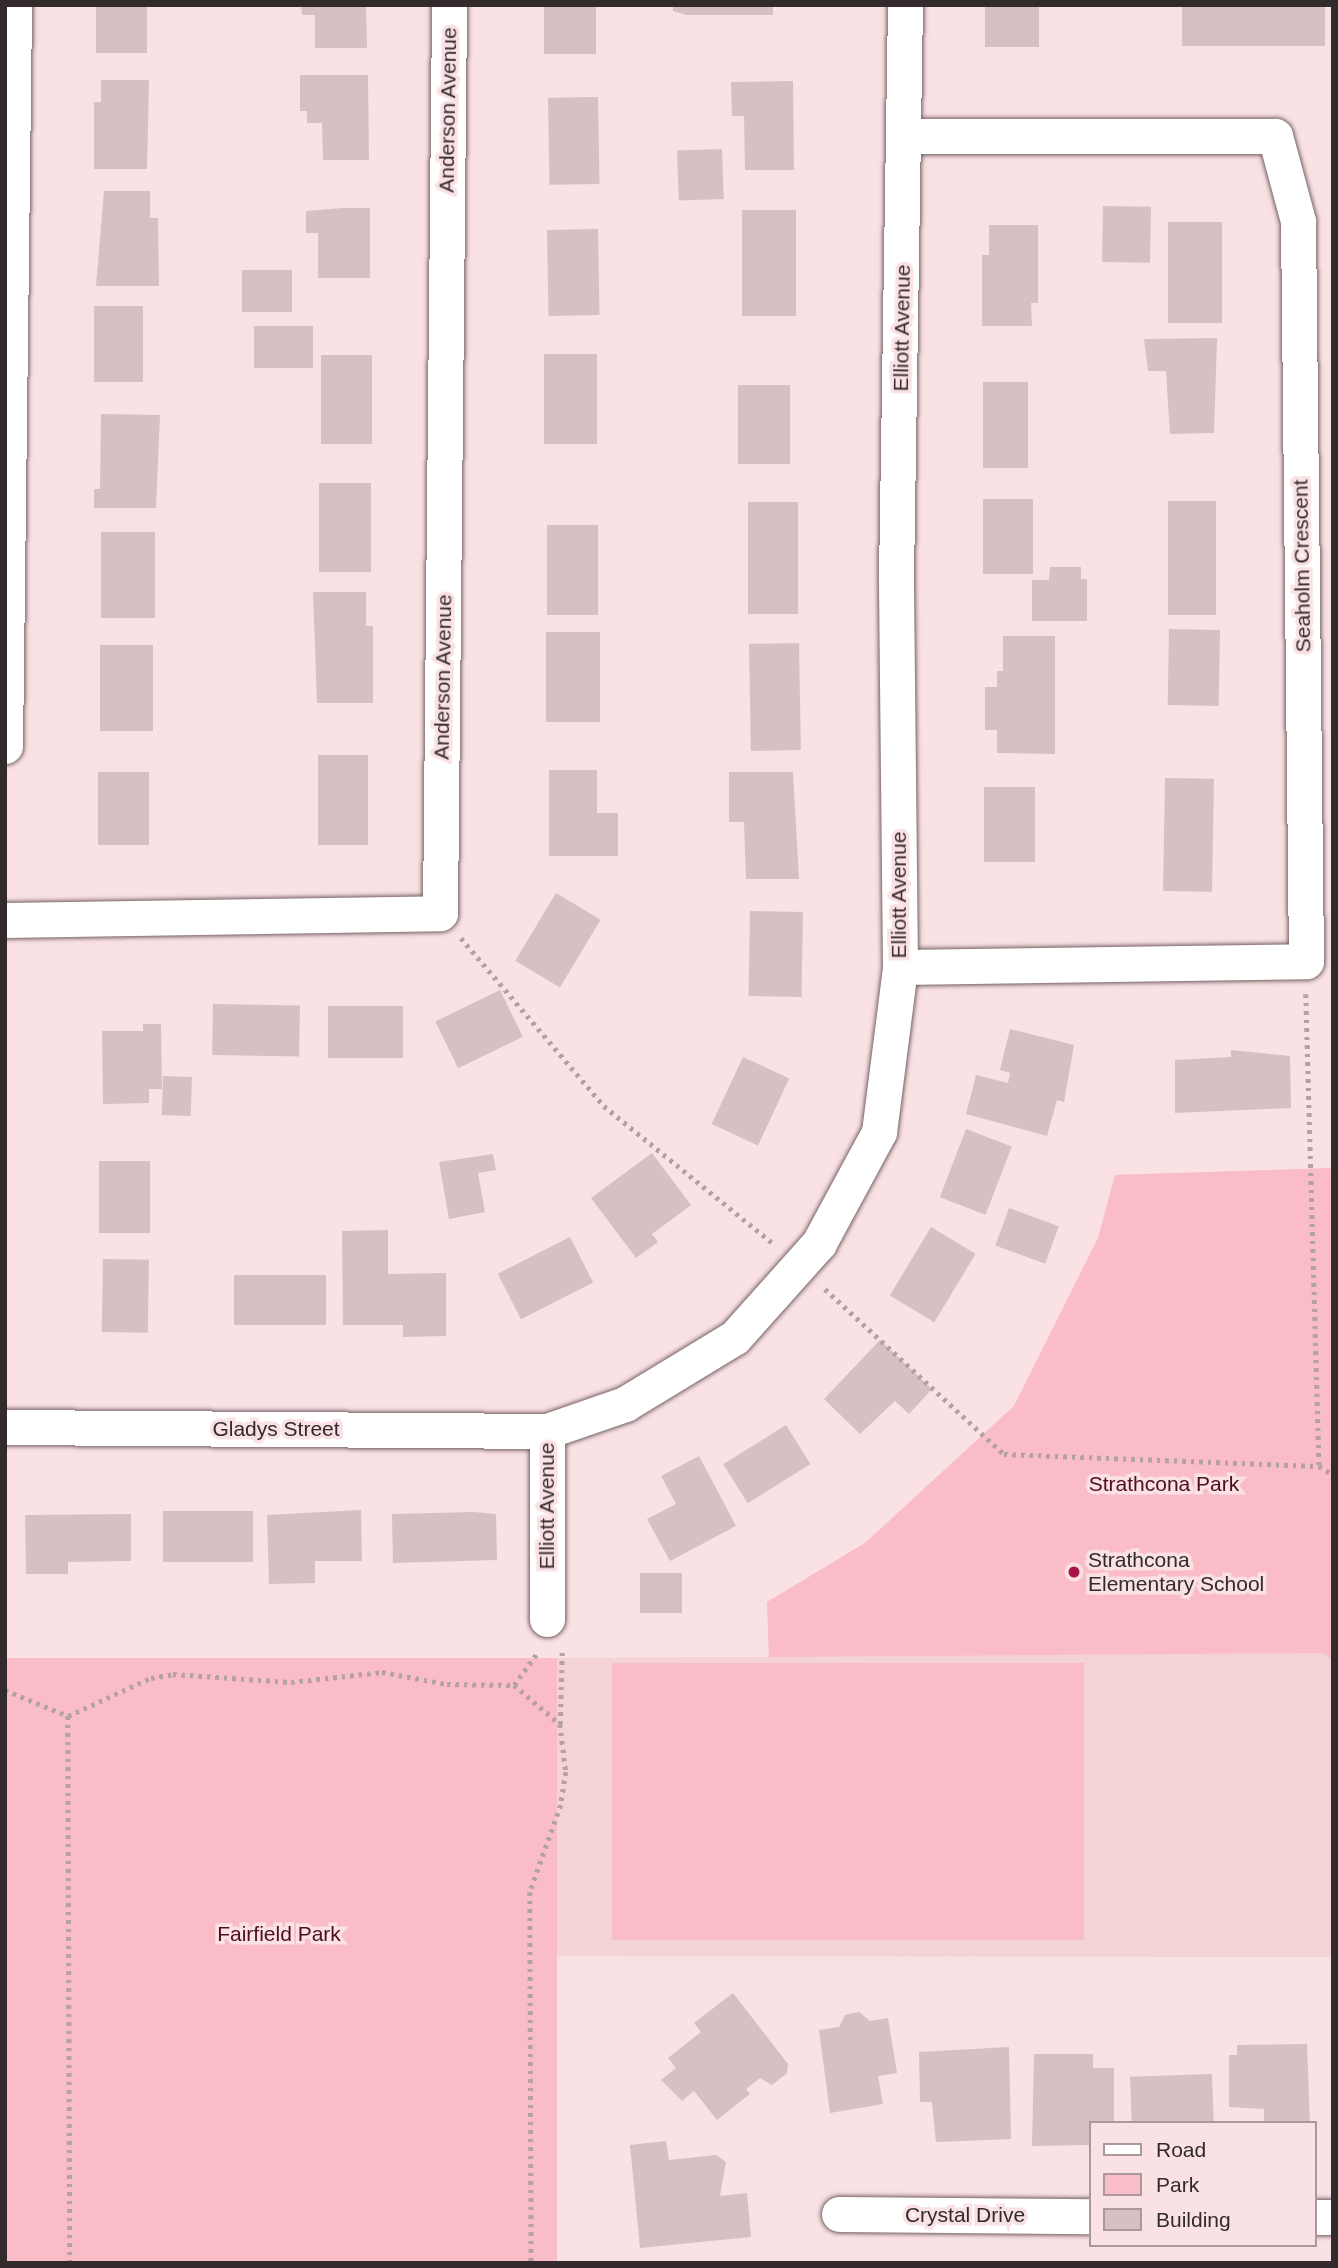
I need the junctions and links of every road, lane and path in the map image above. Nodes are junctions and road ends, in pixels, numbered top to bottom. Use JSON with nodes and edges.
{"nodes":[{"id":1,"x":14,"y":5,"type":"edge"},
{"id":2,"x":449,"y":5,"type":"edge"},
{"id":3,"x":905,"y":5,"type":"edge"},
{"id":4,"x":906,"y":136,"type":"junction"},
{"id":5,"x":5,"y":746,"type":"edge"},
{"id":6,"x":1319,"y":833,"type":"edge"},
{"id":7,"x":440,"y":913,"type":"junction"},
{"id":8,"x":5,"y":920,"type":"edge"},
{"id":9,"x":1306,"y":961,"type":"junction"},
{"id":10,"x":900,"y":967,"type":"junction"},
{"id":11,"x":799,"y":1265,"type":"junction"},
{"id":12,"x":5,"y":1427,"type":"edge"},
{"id":13,"x":547,"y":1431,"type":"junction"},
{"id":14,"x":1319,"y":1466,"type":"junction"},
{"id":15,"x":1333,"y":1475,"type":"edge"},
{"id":16,"x":547,"y":1619,"type":"joint"},
{"id":17,"x":5,"y":1690,"type":"edge"},
{"id":18,"x":68,"y":1716,"type":"junction"},
{"id":19,"x":560,"y":1724,"type":"junction"},
{"id":20,"x":839,"y":2214,"type":"dead end"},
{"id":21,"x":1090,"y":2216,"type":"edge"},
{"id":22,"x":70,"y":2263,"type":"edge"},
{"id":23,"x":531,"y":2263,"type":"edge"}],
"edges":[{"from":1,"to":5,"type":"street"},
{"from":2,"to":7,"type":"street","name":"Anderson Avenue"},
{"from":3,"to":4,"type":"street","name":"Elliott Avenue"},
{"from":4,"to":6,"type":"street","name":"Seaholm Crescent"},
{"from":4,"to":10,"type":"street","name":"Elliott Avenue"},
{"from":6,"to":9,"type":"street","name":"Seaholm Crescent"},
{"from":7,"to":8,"type":"street"},
{"from":7,"to":11,"type":"path"},
{"from":9,"to":10,"type":"street"},
{"from":9,"to":14,"type":"path"},
{"from":10,"to":11,"type":"street","name":"Elliott Avenue"},
{"from":11,"to":13,"type":"street","name":"Elliott Avenue"},
{"from":11,"to":14,"type":"path"},
{"from":12,"to":13,"type":"street","name":"Gladys Street"},
{"from":13,"to":16,"type":"street","name":"Elliott Avenue"},
{"from":14,"to":15,"type":"path"},
{"from":16,"to":19,"type":"path"},
{"from":17,"to":18,"type":"path"},
{"from":18,"to":19,"type":"path"},
{"from":18,"to":22,"type":"path"},
{"from":19,"to":23,"type":"path"},
{"from":20,"to":21,"type":"street","name":"Crystal Drive"}]}
